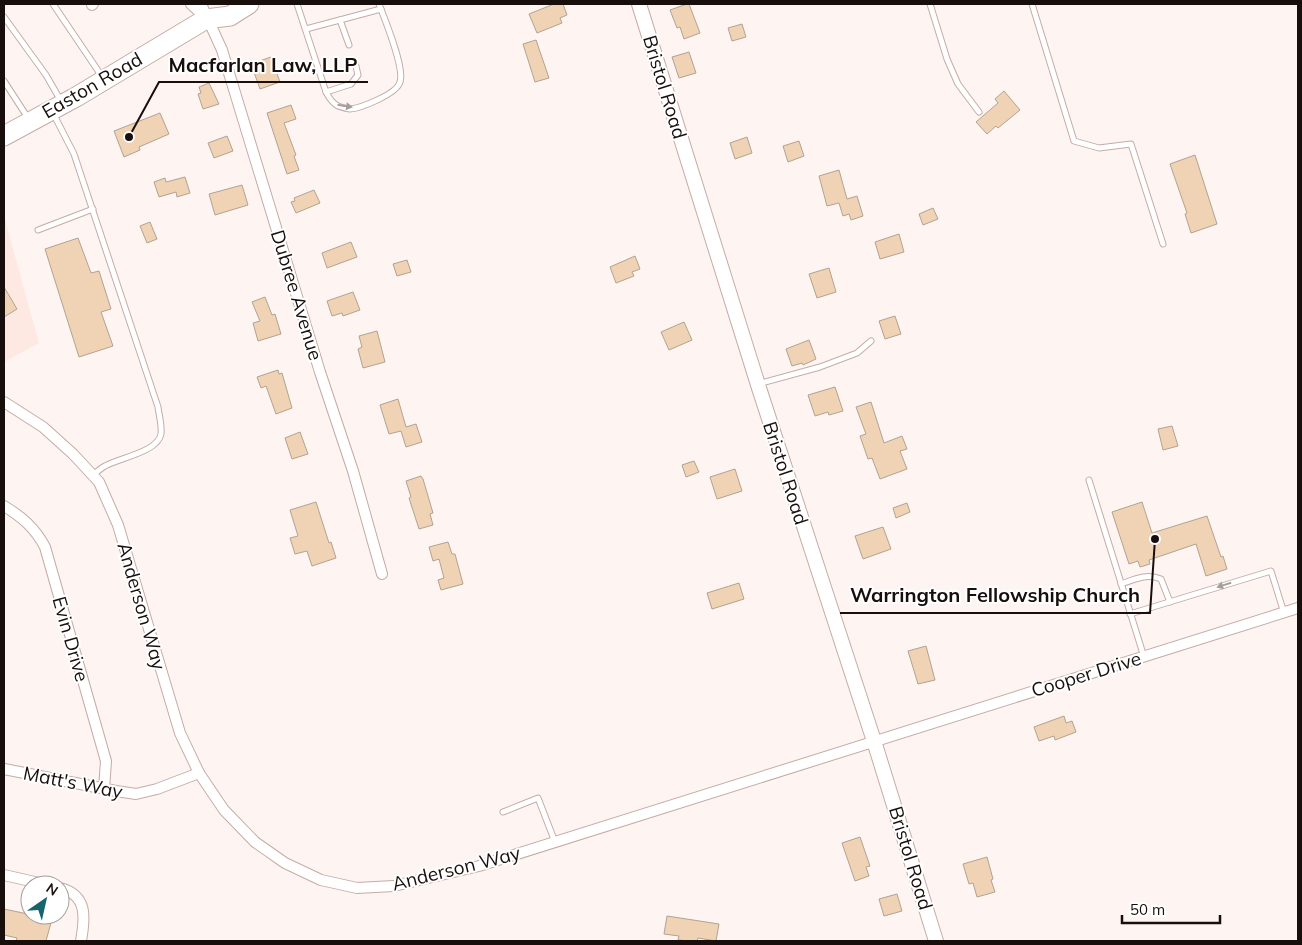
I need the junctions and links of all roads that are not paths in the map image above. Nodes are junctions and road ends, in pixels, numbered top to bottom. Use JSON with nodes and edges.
{"nodes":[{"id":1,"x":53,"y":4,"type":"edge"},
{"id":2,"x":191,"y":4,"type":"edge"},
{"id":3,"x":249,"y":4,"type":"edge"},
{"id":4,"x":297,"y":4,"type":"edge"},
{"id":5,"x":639,"y":4,"type":"edge"},
{"id":6,"x":930,"y":4,"type":"edge"},
{"id":7,"x":1032,"y":4,"type":"edge"},
{"id":8,"x":380,"y":6,"type":"edge"},
{"id":9,"x":208,"y":9,"type":"edge"},
{"id":10,"x":4,"y":18,"type":"edge"},
{"id":11,"x":340,"y":20,"type":"junction"},
{"id":12,"x":306,"y":29,"type":"junction"},
{"id":13,"x":349,"y":45,"type":"dead end"},
{"id":14,"x":355,"y":62,"type":"dead end"},
{"id":15,"x":104,"y":79,"type":"junction"},
{"id":16,"x":4,"y":81,"type":"edge"},
{"id":17,"x":326,"y":92,"type":"junction"},
{"id":18,"x":57,"y":107,"type":"junction"},
{"id":19,"x":979,"y":112,"type":"dead end"},
{"id":20,"x":29,"y":121,"type":"junction"},
{"id":21,"x":4,"y":136,"type":"edge"},
{"id":22,"x":93,"y":209,"type":"junction"},
{"id":23,"x":38,"y":230,"type":"dead end"},
{"id":24,"x":1163,"y":244,"type":"dead end"},
{"id":25,"x":871,"y":341,"type":"dead end"},
{"id":26,"x":758,"y":384,"type":"junction"},
{"id":27,"x":4,"y":402,"type":"edge"},
{"id":28,"x":93,"y":475,"type":"junction"},
{"id":29,"x":1089,"y":480,"type":"dead end"},
{"id":30,"x":4,"y":506,"type":"edge"},
{"id":31,"x":382,"y":574,"type":"dead end"},
{"id":32,"x":1121,"y":584,"type":"junction"},
{"id":33,"x":1170,"y":602,"type":"junction"},
{"id":34,"x":1298,"y":608,"type":"edge"},
{"id":35,"x":1284,"y":613,"type":"junction"},
{"id":36,"x":1130,"y":614,"type":"junction"},
{"id":37,"x":1144,"y":657,"type":"junction"},
{"id":38,"x":874,"y":740,"type":"junction"},
{"id":39,"x":4,"y":769,"type":"edge"},
{"id":40,"x":199,"y":773,"type":"junction"},
{"id":41,"x":104,"y":789,"type":"junction"},
{"id":42,"x":503,"y":812,"type":"dead end"},
{"id":43,"x":555,"y":842,"type":"junction"},
{"id":44,"x":4,"y":876,"type":"edge"},
{"id":45,"x":20,"y":879,"type":"edge"},
{"id":46,"x":70,"y":892,"type":"edge"},
{"id":47,"x":81,"y":941,"type":"edge"},
{"id":48,"x":936,"y":941,"type":"edge"}],
"edges":[{"from":1,"to":15,"type":"lane"},
{"from":2,"to":9,"type":"street","name":"Dubree Avenue"},
{"from":3,"to":9,"type":"highway","name":"Easton Road"},
{"from":4,"to":12,"type":"lane"},
{"from":5,"to":26,"type":"main road","name":"Bristol Road"},
{"from":6,"to":19,"type":"lane"},
{"from":7,"to":24,"type":"lane"},
{"from":8,"to":11,"type":"lane"},
{"from":17,"to":8,"type":"lane","one_way":true},
{"from":9,"to":15,"type":"highway","name":"Easton Road"},
{"from":9,"to":31,"type":"street","name":"Dubree Avenue"},
{"from":10,"to":18,"type":"lane"},
{"from":11,"to":12,"type":"lane"},
{"from":11,"to":13,"type":"lane"},
{"from":12,"to":17,"type":"lane"},
{"from":14,"to":17,"type":"lane"},
{"from":15,"to":18,"type":"highway","name":"Easton Road"},
{"from":16,"to":20,"type":"lane"},
{"from":18,"to":20,"type":"highway","name":"Easton Road"},
{"from":18,"to":22,"type":"lane"},
{"from":20,"to":21,"type":"highway","name":"Easton Road"},
{"from":22,"to":23,"type":"lane"},
{"from":22,"to":28,"type":"lane"},
{"from":25,"to":26,"type":"lane"},
{"from":26,"to":38,"type":"main road","name":"Bristol Road"},
{"from":27,"to":28,"type":"street","name":"Anderson Way"},
{"from":28,"to":40,"type":"street","name":"Anderson Way"},
{"from":29,"to":32,"type":"lane"},
{"from":30,"to":41,"type":"street","name":"Evin Drive"},
{"from":32,"to":33,"type":"lane"},
{"from":32,"to":36,"type":"lane"},
{"from":35,"to":33,"type":"lane","one_way":true},
{"from":33,"to":36,"type":"lane"},
{"from":34,"to":35,"type":"street","name":"Cooper Drive"},
{"from":35,"to":37,"type":"street","name":"Cooper Drive"},
{"from":36,"to":37,"type":"lane"},
{"from":37,"to":38,"type":"street","name":"Cooper Drive"},
{"from":38,"to":43,"type":"street","name":"Anderson Way"},
{"from":38,"to":48,"type":"main road","name":"Bristol Road"},
{"from":39,"to":41,"type":"street","name":"Matt's Way"},
{"from":40,"to":41,"type":"street","name":"Matt's Way"},
{"from":40,"to":43,"type":"street","name":"Anderson Way"},
{"from":42,"to":43,"type":"lane"},
{"from":44,"to":45,"type":"street"},
{"from":46,"to":47,"type":"street"}]}
